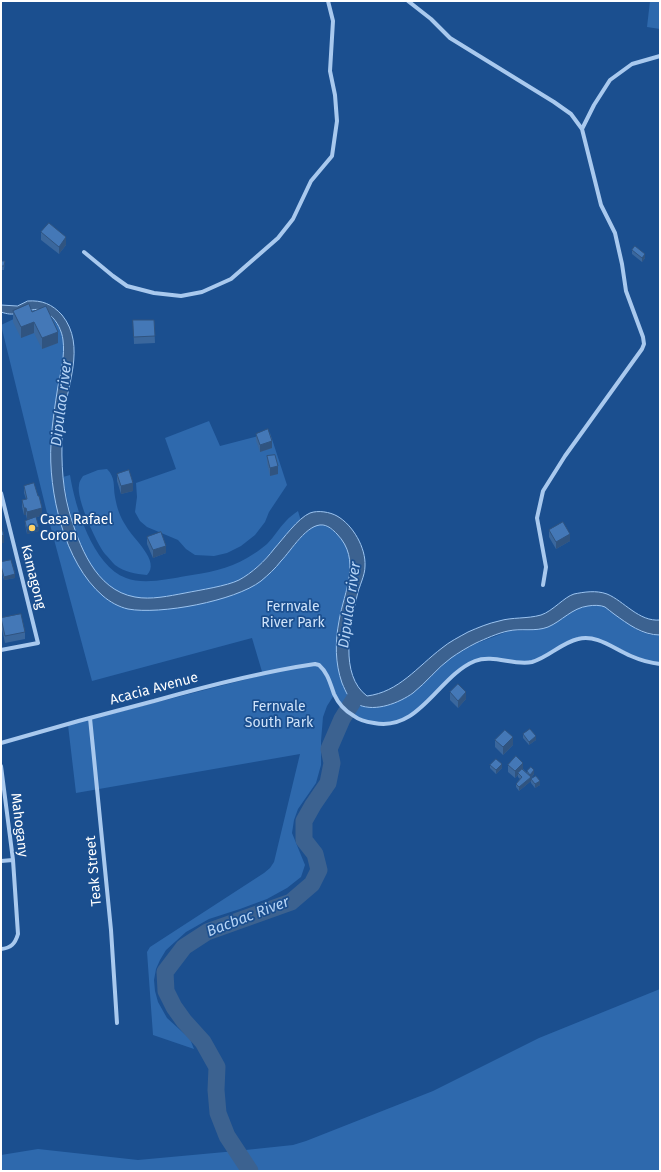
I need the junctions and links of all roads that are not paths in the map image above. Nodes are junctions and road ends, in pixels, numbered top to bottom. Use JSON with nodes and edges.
{"nodes":[{"id":1,"x":328,"y":1,"type":"edge"},
{"id":2,"x":408,"y":1,"type":"edge"},
{"id":3,"x":660,"y":56,"type":"edge"},
{"id":4,"x":582,"y":129,"type":"junction"},
{"id":5,"x":84,"y":252,"type":"dead end"},
{"id":6,"x":1,"y":493,"type":"edge"},
{"id":7,"x":543,"y":585,"type":"dead end"},
{"id":8,"x":1,"y":650,"type":"edge"},
{"id":9,"x":660,"y":664,"type":"edge"},
{"id":10,"x":90,"y":718,"type":"junction"},
{"id":11,"x":1,"y":743,"type":"edge"},
{"id":12,"x":1,"y":766,"type":"edge"},
{"id":13,"x":13,"y":860,"type":"junction"},
{"id":14,"x":1,"y":861,"type":"edge"},
{"id":15,"x":1,"y":949,"type":"edge"},
{"id":16,"x":117,"y":1023,"type":"dead end"}],
"edges":[{"from":1,"to":5,"type":"street"},
{"from":2,"to":4,"type":"street"},
{"from":3,"to":4,"type":"street"},
{"from":4,"to":7,"type":"street"},
{"from":6,"to":8,"type":"street","name":"Kamagong"},
{"from":9,"to":10,"type":"street","name":"Acacia Avenue"},
{"from":10,"to":11,"type":"street","name":"Acacia Avenue"},
{"from":10,"to":16,"type":"street","name":"Teak Street"},
{"from":12,"to":13,"type":"street","name":"Mahogany"},
{"from":13,"to":14,"type":"street"},
{"from":13,"to":15,"type":"street","name":"Mahogany"}]}
